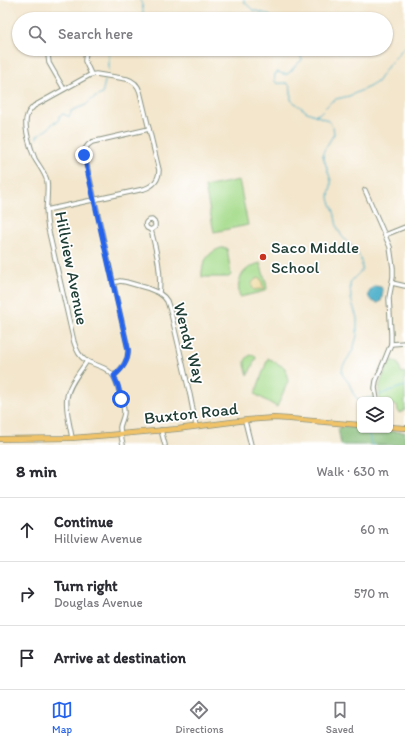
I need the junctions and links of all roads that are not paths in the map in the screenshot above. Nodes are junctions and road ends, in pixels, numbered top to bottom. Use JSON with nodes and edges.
{"nodes":[{"id":1,"x":48,"y":56,"type":"edge"},
{"id":2,"x":85,"y":56,"type":"edge"},
{"id":3,"x":91,"y":74,"type":"junction"},
{"id":4,"x":64,"y":89,"type":"junction"},
{"id":5,"x":149,"y":129,"type":"junction"},
{"id":6,"x":366,"y":190,"type":"dead end"},
{"id":7,"x":94,"y":200,"type":"junction"},
{"id":8,"x":46,"y":210,"type":"junction"},
{"id":9,"x":405,"y":227,"type":"edge"},
{"id":10,"x":152,"y":230,"type":"dead end"},
{"id":11,"x":385,"y":236,"type":"junction"},
{"id":12,"x":113,"y":283,"type":"junction"},
{"id":13,"x":392,"y":283,"type":"junction"},
{"id":14,"x":405,"y":286,"type":"edge"},
{"id":15,"x":159,"y":293,"type":"junction"},
{"id":16,"x":405,"y":343,"type":"edge"},
{"id":17,"x":391,"y":344,"type":"junction"},
{"id":18,"x":87,"y":361,"type":"junction"},
{"id":19,"x":114,"y":376,"type":"junction"},
{"id":20,"x":376,"y":397,"type":"edge"},
{"id":21,"x":245,"y":421,"type":"junction"},
{"id":22,"x":357,"y":424,"type":"edge"},
{"id":23,"x":196,"y":426,"type":"junction"},
{"id":24,"x":393,"y":427,"type":"edge"},
{"id":25,"x":405,"y":428,"type":"edge"},
{"id":26,"x":161,"y":430,"type":"junction"},
{"id":27,"x":120,"y":434,"type":"junction"},
{"id":28,"x":72,"y":438,"type":"junction"},
{"id":29,"x":0,"y":439,"type":"edge"},
{"id":30,"x":123,"y":445,"type":"edge"},
{"id":31,"x":165,"y":445,"type":"edge"},
{"id":32,"x":251,"y":445,"type":"edge"}],
"edges":[{"from":1,"to":4,"type":"street"},
{"from":2,"to":3,"type":"street"},
{"from":3,"to":4,"type":"street","name":"Hillview Avenue"},
{"from":3,"to":5,"type":"street"},
{"from":4,"to":8,"type":"street","name":"Hillview Avenue"},
{"from":5,"to":7,"type":"street"},
{"from":5,"to":7,"type":"street"},
{"from":6,"to":11,"type":"street"},
{"from":7,"to":8,"type":"street"},
{"from":7,"to":12,"type":"street"},
{"from":8,"to":18,"type":"street","name":"Hillview Avenue"},
{"from":9,"to":11,"type":"street"},
{"from":10,"to":15,"type":"street"},
{"from":11,"to":13,"type":"street"},
{"from":12,"to":15,"type":"street","name":"Wendy Way"},
{"from":12,"to":19,"type":"street"},
{"from":13,"to":14,"type":"street"},
{"from":13,"to":17,"type":"street"},
{"from":15,"to":23,"type":"street","name":"Wendy Way"},
{"from":16,"to":17,"type":"street"},
{"from":17,"to":20,"type":"street"},
{"from":18,"to":19,"type":"street","name":"Hillview Avenue"},
{"from":18,"to":28,"type":"street"},
{"from":19,"to":27,"type":"street"},
{"from":21,"to":22,"type":"main road","name":"Buxton Road"},
{"from":21,"to":23,"type":"main road","name":"Buxton Road"},
{"from":21,"to":32,"type":"street"},
{"from":23,"to":26,"type":"main road","name":"Buxton Road"},
{"from":24,"to":25,"type":"main road"},
{"from":26,"to":27,"type":"main road","name":"Buxton Road"},
{"from":26,"to":31,"type":"street"},
{"from":27,"to":28,"type":"main road","name":"Buxton Road"},
{"from":27,"to":30,"type":"street"},
{"from":28,"to":29,"type":"main road","name":"Buxton Road"}]}
